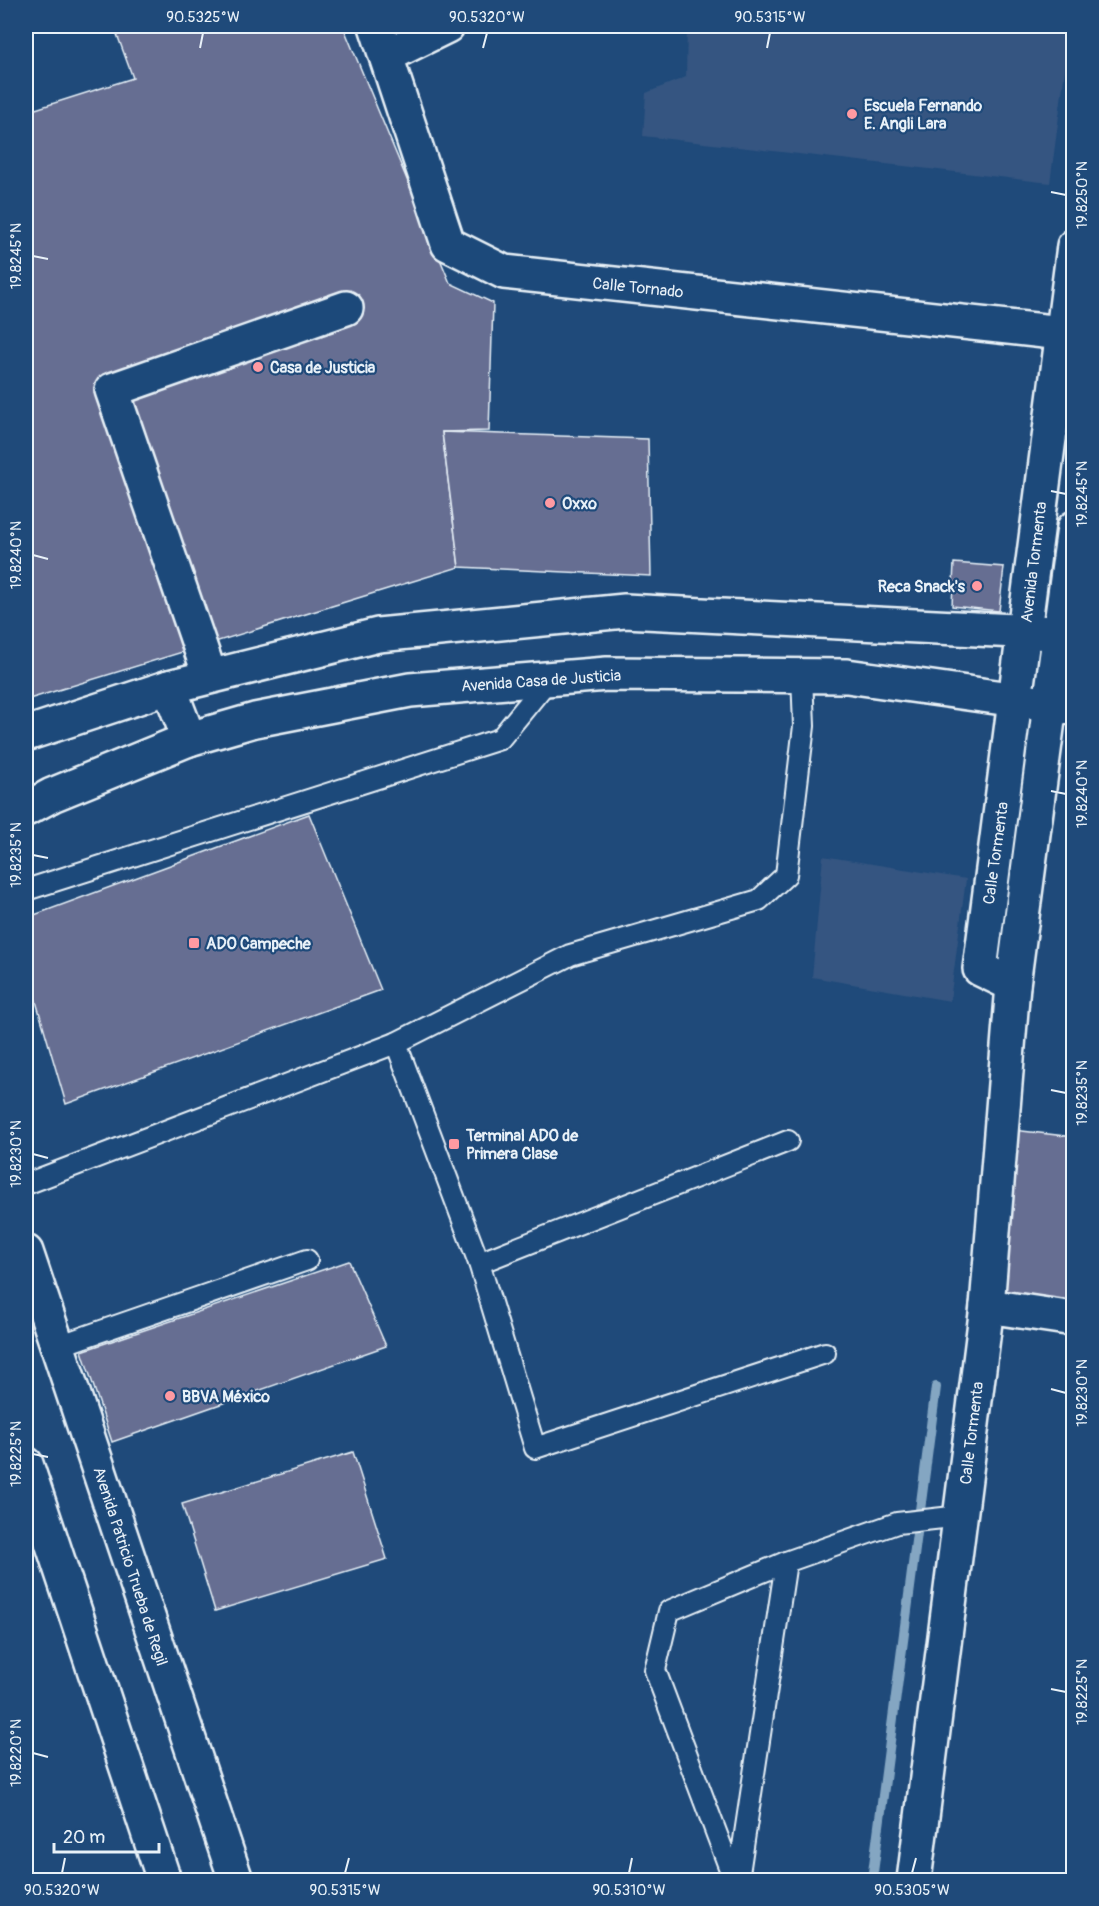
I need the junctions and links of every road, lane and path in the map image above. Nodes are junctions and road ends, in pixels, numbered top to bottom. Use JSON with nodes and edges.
{"nodes":[{"id":1,"x":447,"y":26,"type":"edge"},
{"id":2,"x":381,"y":41,"type":"edge"},
{"id":3,"x":1074,"y":246,"type":"edge"},
{"id":4,"x":346,"y":308,"type":"dead end"},
{"id":5,"x":1062,"y":333,"type":"junction"},
{"id":6,"x":1074,"y":528,"type":"edge"},
{"id":7,"x":1024,"y":631,"type":"junction"},
{"id":8,"x":1067,"y":633,"type":"edge"},
{"id":9,"x":801,"y":675,"type":"junction"},
{"id":10,"x":210,"y":676,"type":"junction"},
{"id":11,"x":549,"y":679,"type":"junction"},
{"id":12,"x":169,"y":687,"type":"junction"},
{"id":13,"x":1015,"y":700,"type":"junction"},
{"id":14,"x":1062,"y":706,"type":"edge"},
{"id":15,"x":26,"y":734,"type":"edge"},
{"id":16,"x":189,"y":739,"type":"junction"},
{"id":17,"x":26,"y":808,"type":"edge"},
{"id":18,"x":26,"y":890,"type":"edge"},
{"id":19,"x":1014,"y":985,"type":"junction"},
{"id":20,"x":396,"y":1043,"type":"junction"},
{"id":21,"x":788,"y":1141,"type":"dead end"},
{"id":22,"x":26,"y":1184,"type":"edge"},
{"id":23,"x":26,"y":1252,"type":"edge"},
{"id":24,"x":307,"y":1260,"type":"dead end"},
{"id":25,"x":479,"y":1263,"type":"junction"},
{"id":26,"x":987,"y":1306,"type":"junction"},
{"id":27,"x":1074,"y":1319,"type":"edge"},
{"id":28,"x":58,"y":1346,"type":"junction"},
{"id":29,"x":825,"y":1353,"type":"dead end"},
{"id":30,"x":26,"y":1464,"type":"edge"},
{"id":31,"x":961,"y":1516,"type":"junction"},
{"id":32,"x":786,"y":1562,"type":"junction"},
{"id":33,"x":164,"y":1881,"type":"edge"},
{"id":34,"x":236,"y":1881,"type":"edge"},
{"id":35,"x":736,"y":1881,"type":"edge"},
{"id":36,"x":914,"y":1881,"type":"edge"}],
"edges":[{"from":1,"to":2,"type":"street"},
{"from":2,"to":5,"type":"street","name":"Calle Tornado"},
{"from":3,"to":5,"type":"street","name":"Avenida Tormenta"},
{"from":4,"to":10,"type":"street"},
{"from":5,"to":7,"type":"street","name":"Avenida Tormenta"},
{"from":6,"to":8,"type":"street"},
{"from":7,"to":8,"type":"street"},
{"from":7,"to":10,"type":"street"},
{"from":7,"to":13,"type":"street","name":"Avenida Tormenta"},
{"from":8,"to":14,"type":"street"},
{"from":9,"to":11,"type":"street","name":"Avenida Casa de Justicia"},
{"from":9,"to":13,"type":"street","name":"Avenida Casa de Justicia"},
{"from":9,"to":20,"type":"lane"},
{"from":10,"to":12,"type":"street"},
{"from":11,"to":16,"type":"street","name":"Avenida Casa de Justicia"},
{"from":11,"to":18,"type":"lane"},
{"from":12,"to":15,"type":"street"},
{"from":12,"to":16,"type":"street"},
{"from":13,"to":14,"type":"street","name":"Avenida Casa de Justicia"},
{"from":13,"to":19,"type":"street","name":"Calle Tormenta"},
{"from":14,"to":19,"type":"street","name":"Calle Tormenta"},
{"from":16,"to":17,"type":"street","name":"Avenida Casa de Justicia"},
{"from":19,"to":26,"type":"street","name":"Calle Tormenta"},
{"from":20,"to":22,"type":"lane"},
{"from":20,"to":25,"type":"lane"},
{"from":21,"to":25,"type":"lane"},
{"from":23,"to":28,"type":"street","name":"Avenida Patricio Trueba de Regil"},
{"from":24,"to":28,"type":"lane"},
{"from":25,"to":29,"type":"lane"},
{"from":26,"to":27,"type":"street"},
{"from":26,"to":31,"type":"street","name":"Calle Tormenta"},
{"from":28,"to":34,"type":"street","name":"Avenida Patricio Trueba de Regil"},
{"from":30,"to":33,"type":"street"},
{"from":31,"to":32,"type":"lane"},
{"from":31,"to":36,"type":"street","name":"Calle Tormenta"},
{"from":32,"to":35,"type":"lane"},
{"from":32,"to":35,"type":"lane"}]}
